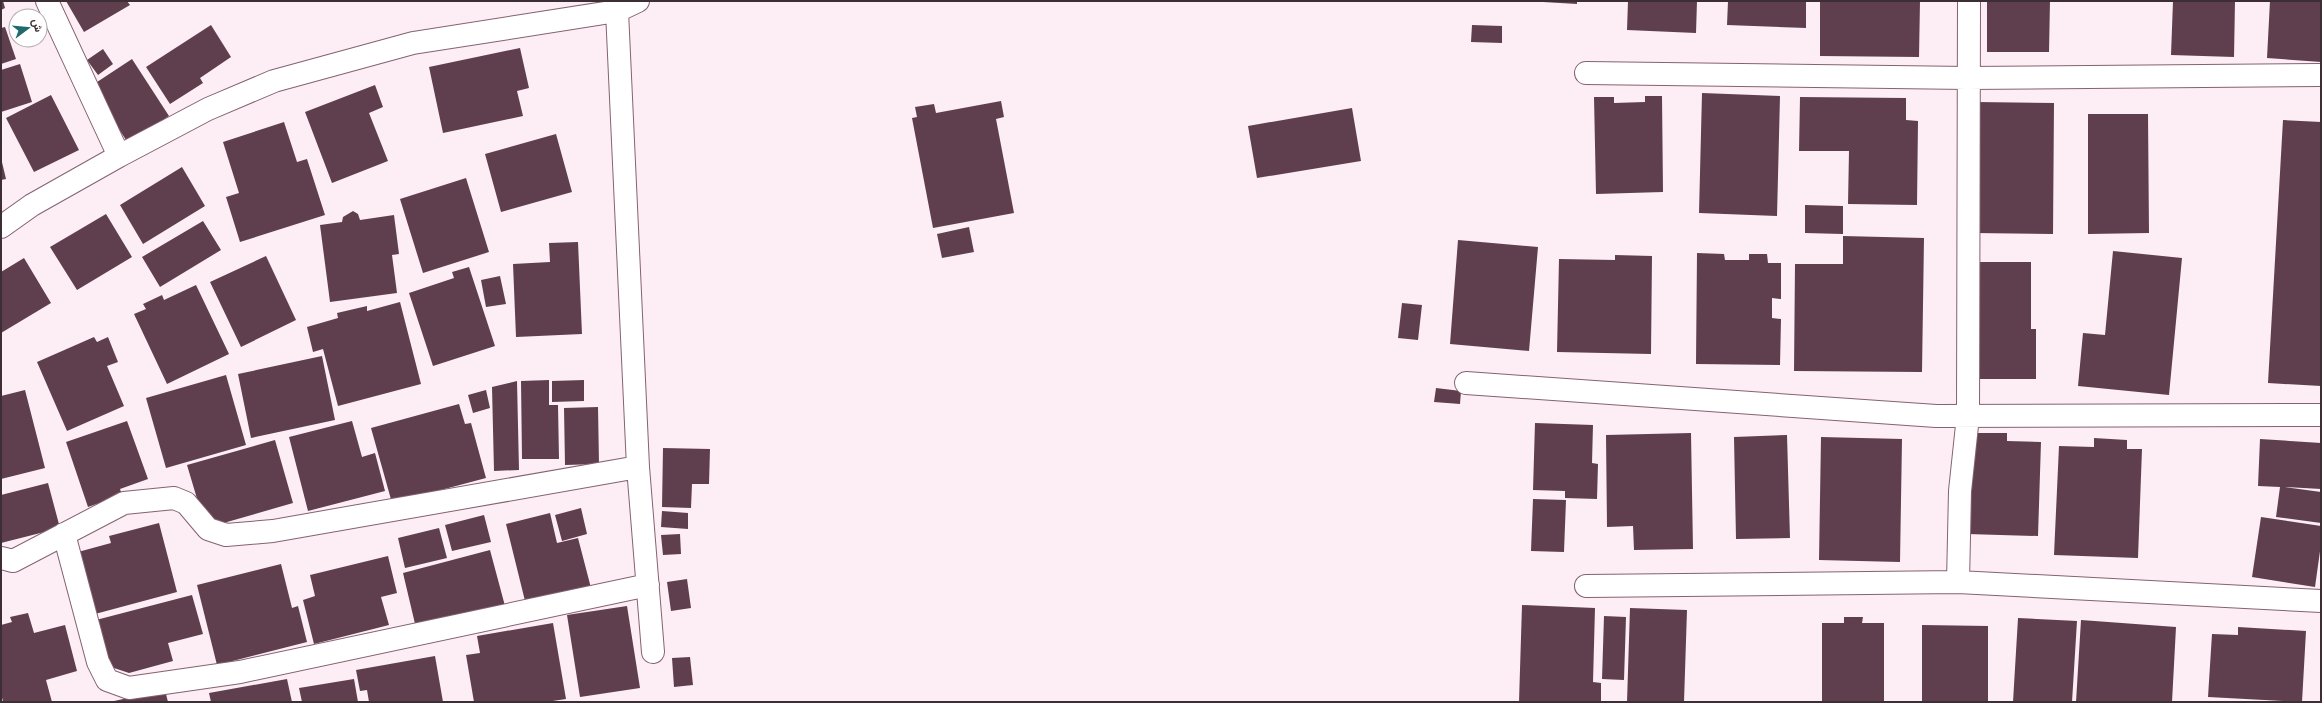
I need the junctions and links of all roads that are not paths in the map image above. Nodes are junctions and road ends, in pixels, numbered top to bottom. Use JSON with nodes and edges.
{"nodes":[{"id":1,"x":47,"y":1,"type":"edge"},
{"id":2,"x":638,"y":1,"type":"edge"},
{"id":3,"x":1969,"y":1,"type":"edge"},
{"id":4,"x":617,"y":11,"type":"junction"},
{"id":5,"x":1586,"y":73,"type":"dead end"},
{"id":6,"x":2321,"y":75,"type":"edge"},
{"id":7,"x":1967,"y":78,"type":"junction"},
{"id":8,"x":119,"y":156,"type":"junction"},
{"id":9,"x":1,"y":227,"type":"edge"},
{"id":10,"x":1466,"y":383,"type":"dead end"},
{"id":11,"x":2321,"y":415,"type":"edge"},
{"id":12,"x":1968,"y":416,"type":"junction"},
{"id":13,"x":638,"y":467,"type":"junction"},
{"id":14,"x":64,"y":534,"type":"junction"},
{"id":15,"x":1,"y":558,"type":"edge"},
{"id":16,"x":1958,"y":582,"type":"junction"},
{"id":17,"x":648,"y":585,"type":"junction"},
{"id":18,"x":1586,"y":586,"type":"dead end"},
{"id":19,"x":2321,"y":601,"type":"edge"},
{"id":20,"x":653,"y":652,"type":"dead end"}],
"edges":[{"from":1,"to":8,"type":"street"},
{"from":2,"to":4,"type":"street"},
{"from":3,"to":7,"type":"street"},
{"from":4,"to":8,"type":"street"},
{"from":4,"to":13,"type":"street"},
{"from":5,"to":7,"type":"street"},
{"from":6,"to":7,"type":"street"},
{"from":7,"to":12,"type":"street"},
{"from":8,"to":9,"type":"street"},
{"from":10,"to":12,"type":"street"},
{"from":11,"to":12,"type":"street"},
{"from":12,"to":16,"type":"street"},
{"from":13,"to":14,"type":"street"},
{"from":13,"to":17,"type":"street"},
{"from":14,"to":15,"type":"street"},
{"from":14,"to":17,"type":"street"},
{"from":16,"to":18,"type":"street"},
{"from":16,"to":19,"type":"street"},
{"from":17,"to":20,"type":"street"}]}
